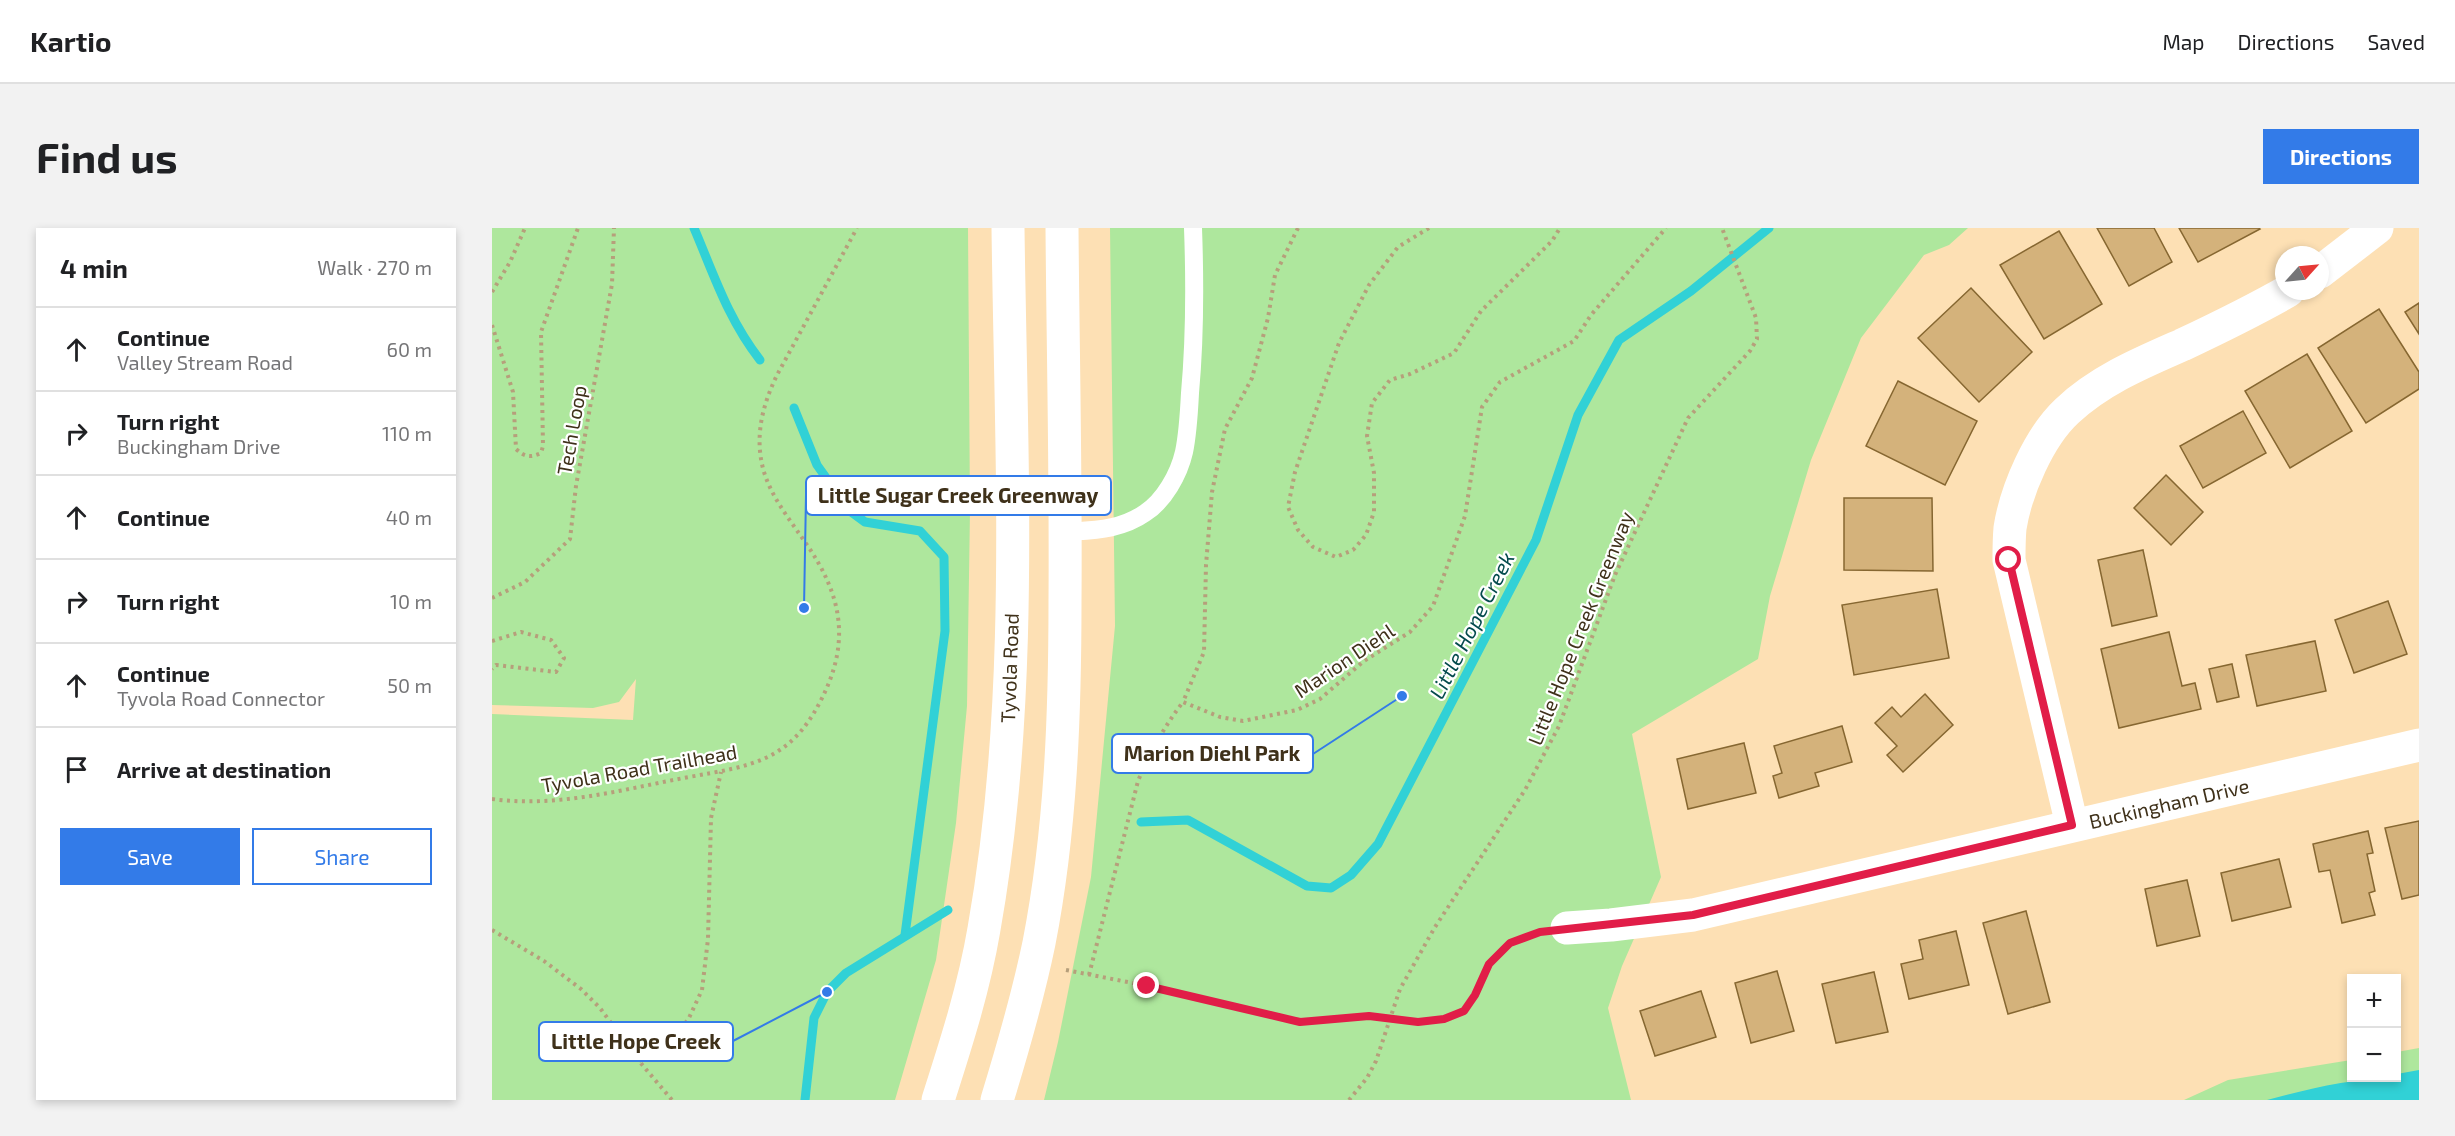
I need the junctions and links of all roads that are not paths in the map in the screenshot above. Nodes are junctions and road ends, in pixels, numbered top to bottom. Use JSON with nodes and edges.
{"nodes":[{"id":1,"x":1008,"y":228,"type":"edge"},
{"id":2,"x":1062,"y":228,"type":"edge"},
{"id":3,"x":1193,"y":228,"type":"edge"},
{"id":4,"x":2377,"y":228,"type":"edge"},
{"id":5,"x":2329,"y":265,"type":"edge"},
{"id":6,"x":2275,"y":299,"type":"edge"},
{"id":7,"x":1066,"y":532,"type":"junction"},
{"id":8,"x":2419,"y":745,"type":"edge"},
{"id":9,"x":2072,"y":825,"type":"junction"},
{"id":10,"x":1567,"y":928,"type":"road end"},
{"id":11,"x":938,"y":1100,"type":"edge"},
{"id":12,"x":997,"y":1100,"type":"edge"}],
"edges":[{"from":1,"to":11,"type":"main road","name":"Tyvola Road"},
{"from":2,"to":7,"type":"main road"},
{"from":3,"to":7,"type":"lane"},
{"from":4,"to":5,"type":"main road"},
{"from":6,"to":9,"type":"main road"},
{"from":7,"to":12,"type":"main road"},
{"from":8,"to":9,"type":"main road","name":"Buckingham Drive"},
{"from":9,"to":10,"type":"main road","name":"Buckingham Drive"}]}
